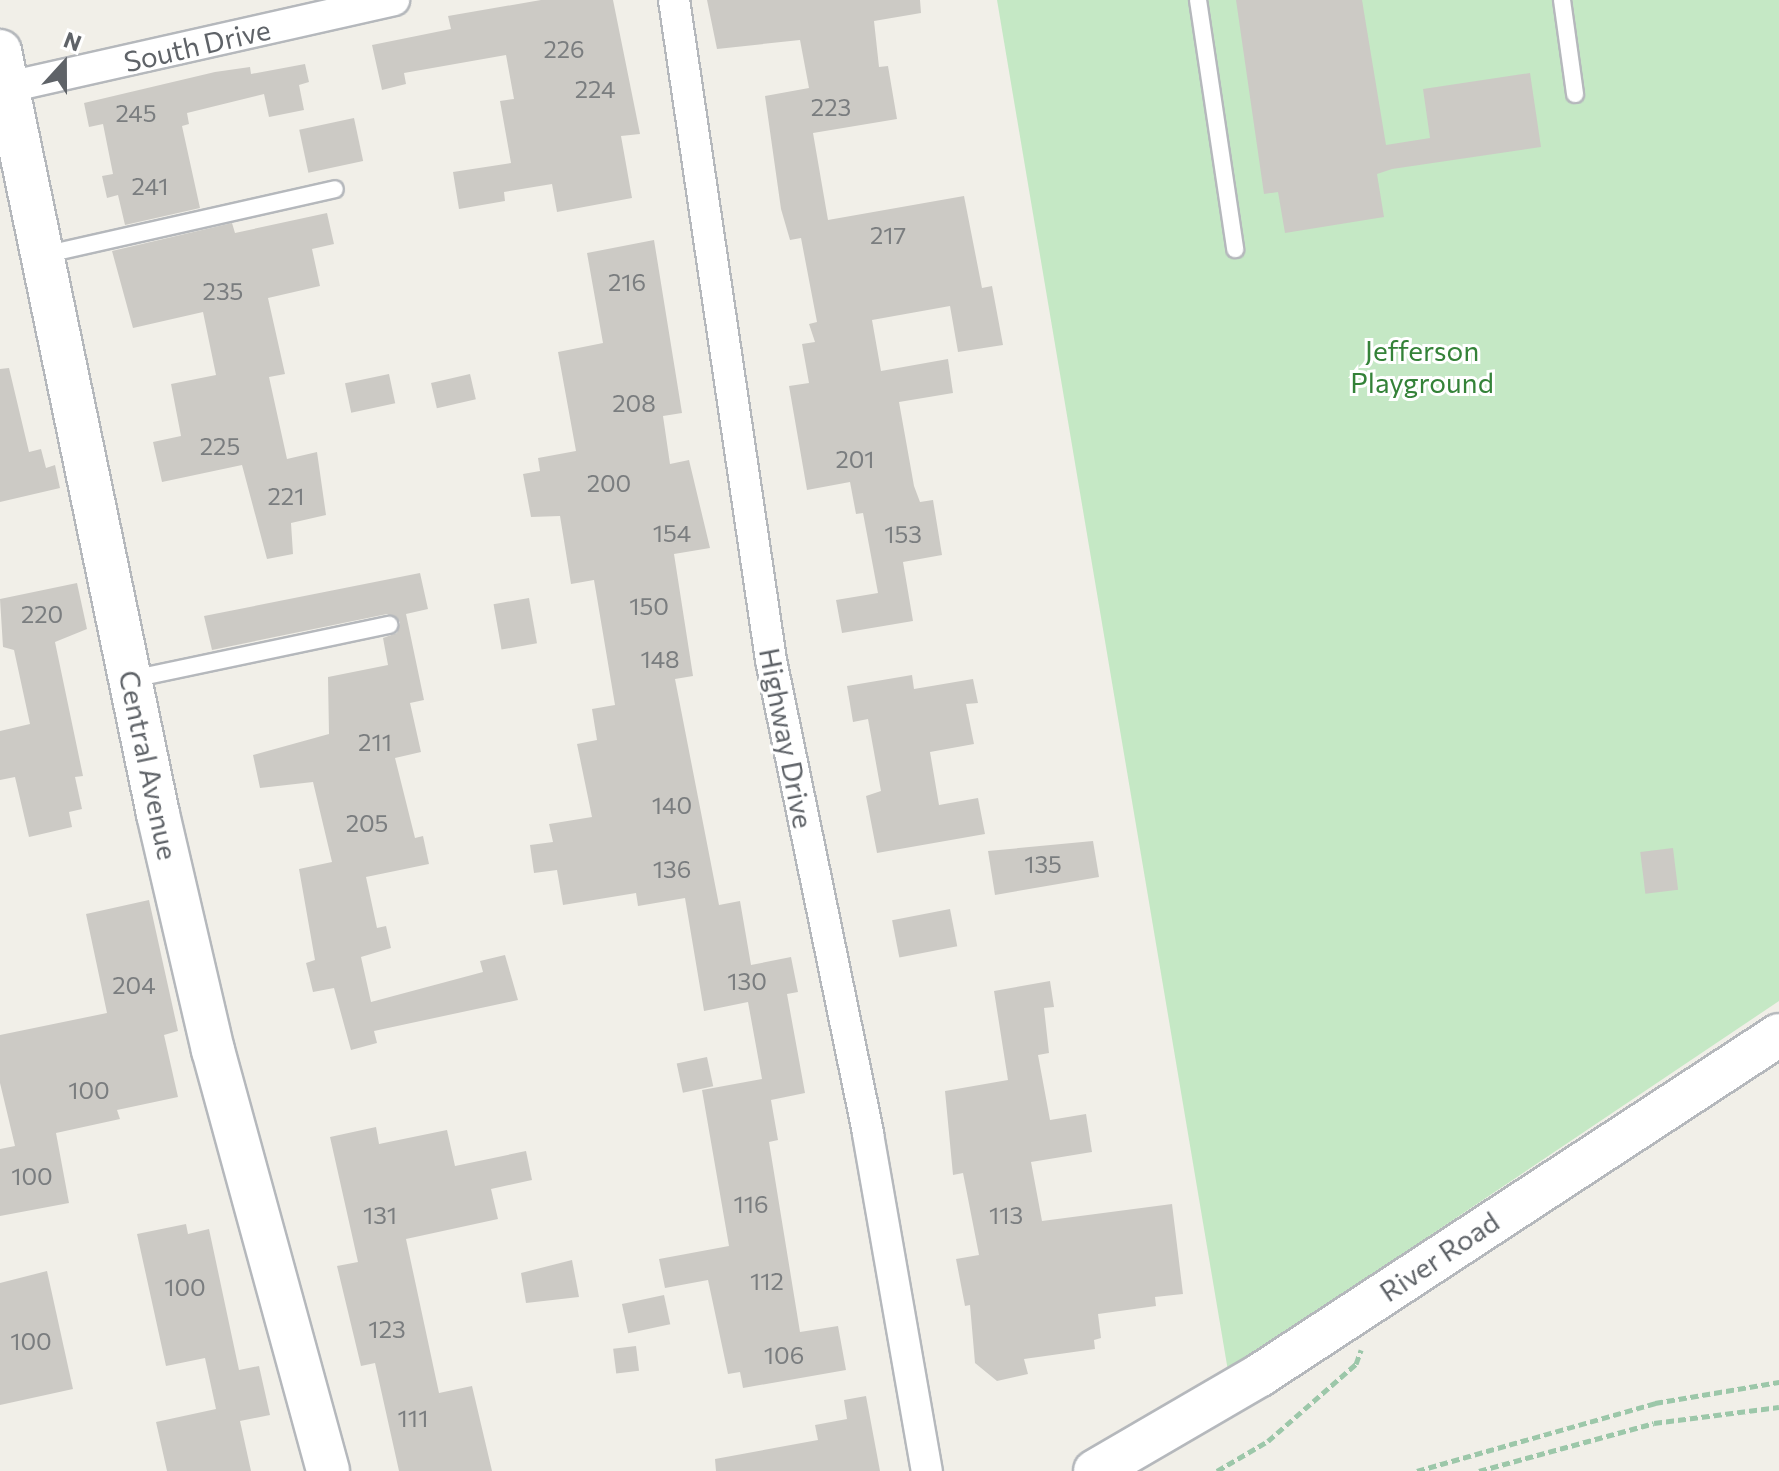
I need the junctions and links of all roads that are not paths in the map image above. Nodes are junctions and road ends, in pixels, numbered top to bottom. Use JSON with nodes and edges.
{"nodes":[{"id":1,"x":394,"y":0,"type":"edge"},
{"id":2,"x":674,"y":0,"type":"edge"},
{"id":3,"x":1198,"y":0,"type":"edge"},
{"id":4,"x":1562,"y":0,"type":"edge"},
{"id":5,"x":3,"y":76,"type":"edge"},
{"id":6,"x":1575,"y":94,"type":"dead end"},
{"id":7,"x":335,"y":189,"type":"dead end"},
{"id":8,"x":1235,"y":249,"type":"dead end"},
{"id":9,"x":43,"y":255,"type":"junction"},
{"id":10,"x":389,"y":625,"type":"dead end"},
{"id":11,"x":131,"y":679,"type":"junction"},
{"id":12,"x":1779,"y":1035,"type":"edge"},
{"id":13,"x":328,"y":1471,"type":"edge"},
{"id":14,"x":927,"y":1471,"type":"edge"},
{"id":15,"x":1095,"y":1471,"type":"edge"}],
"edges":[{"from":1,"to":5,"type":"street","name":"South Drive"},
{"from":2,"to":14,"type":"street","name":"Highway Drive"},
{"from":3,"to":8,"type":"lane"},
{"from":4,"to":6,"type":"lane"},
{"from":5,"to":9,"type":"main road","name":"Central Avenue"},
{"from":7,"to":9,"type":"lane"},
{"from":9,"to":11,"type":"main road","name":"Central Avenue"},
{"from":10,"to":11,"type":"lane"},
{"from":11,"to":13,"type":"main road","name":"Central Avenue"},
{"from":12,"to":15,"type":"main road","name":"River Road"}]}
